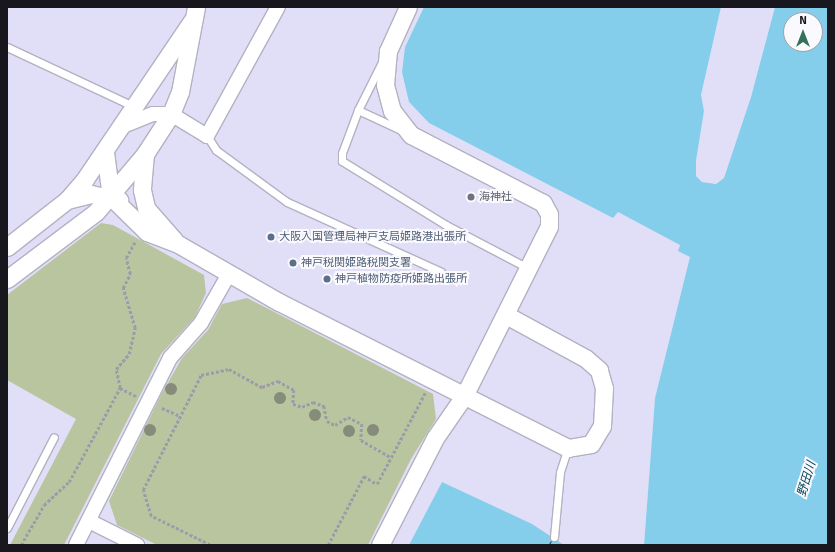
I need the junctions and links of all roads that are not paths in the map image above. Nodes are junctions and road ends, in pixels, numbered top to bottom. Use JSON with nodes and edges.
{"nodes":[{"id":1,"x":278,"y":7,"type":"edge"},
{"id":2,"x":408,"y":7,"type":"edge"},
{"id":3,"x":194,"y":14,"type":"edge"},
{"id":4,"x":7,"y":47,"type":"edge"},
{"id":5,"x":388,"y":51,"type":"junction"},
{"id":6,"x":135,"y":107,"type":"junction"},
{"id":7,"x":358,"y":110,"type":"junction"},
{"id":8,"x":171,"y":114,"type":"junction"},
{"id":9,"x":123,"y":126,"type":"junction"},
{"id":10,"x":411,"y":135,"type":"junction"},
{"id":11,"x":207,"y":136,"type":"junction"},
{"id":12,"x":105,"y":152,"type":"junction"},
{"id":13,"x":145,"y":154,"type":"junction"},
{"id":14,"x":111,"y":197,"type":"junction"},
{"id":15,"x":67,"y":200,"type":"junction"},
{"id":16,"x":146,"y":208,"type":"junction"},
{"id":17,"x":178,"y":244,"type":"junction"},
{"id":18,"x":7,"y":247,"type":"edge"},
{"id":19,"x":529,"y":268,"type":"junction"},
{"id":20,"x":441,"y":272,"type":"dead end"},
{"id":21,"x":229,"y":274,"type":"junction"},
{"id":22,"x":7,"y":279,"type":"edge"},
{"id":23,"x":506,"y":315,"type":"junction"},
{"id":24,"x":464,"y":396,"type":"junction"},
{"id":25,"x":54,"y":437,"type":"dead end"},
{"id":26,"x":568,"y":448,"type":"junction"},
{"id":27,"x":89,"y":521,"type":"junction"},
{"id":28,"x":7,"y":528,"type":"edge"},
{"id":29,"x":554,"y":538,"type":"dead end"},
{"id":30,"x":76,"y":545,"type":"edge"},
{"id":31,"x":136,"y":545,"type":"edge"},
{"id":32,"x":380,"y":545,"type":"edge"}],
"edges":[{"from":1,"to":11,"type":"street"},
{"from":2,"to":5,"type":"street"},
{"from":3,"to":6,"type":"street"},
{"from":3,"to":8,"type":"street"},
{"from":4,"to":6,"type":"lane"},
{"from":5,"to":7,"type":"lane"},
{"from":5,"to":10,"type":"street"},
{"from":6,"to":9,"type":"street"},
{"from":7,"to":10,"type":"lane"},
{"from":7,"to":19,"type":"lane"},
{"from":8,"to":9,"type":"street"},
{"from":8,"to":11,"type":"street"},
{"from":8,"to":13,"type":"street"},
{"from":9,"to":12,"type":"street"},
{"from":10,"to":19,"type":"street"},
{"from":11,"to":20,"type":"lane"},
{"from":12,"to":14,"type":"street"},
{"from":12,"to":15,"type":"street"},
{"from":13,"to":14,"type":"street"},
{"from":13,"to":16,"type":"street"},
{"from":14,"to":15,"type":"street"},
{"from":14,"to":16,"type":"street"},
{"from":14,"to":17,"type":"street"},
{"from":14,"to":22,"type":"street"},
{"from":15,"to":18,"type":"street"},
{"from":16,"to":17,"type":"street"},
{"from":17,"to":21,"type":"street"},
{"from":19,"to":23,"type":"street"},
{"from":21,"to":24,"type":"street"},
{"from":21,"to":27,"type":"street"},
{"from":23,"to":24,"type":"street"},
{"from":23,"to":26,"type":"street"},
{"from":24,"to":26,"type":"street"},
{"from":24,"to":32,"type":"street"},
{"from":25,"to":28,"type":"lane"},
{"from":26,"to":29,"type":"lane"},
{"from":27,"to":30,"type":"street"},
{"from":27,"to":31,"type":"street"}]}
